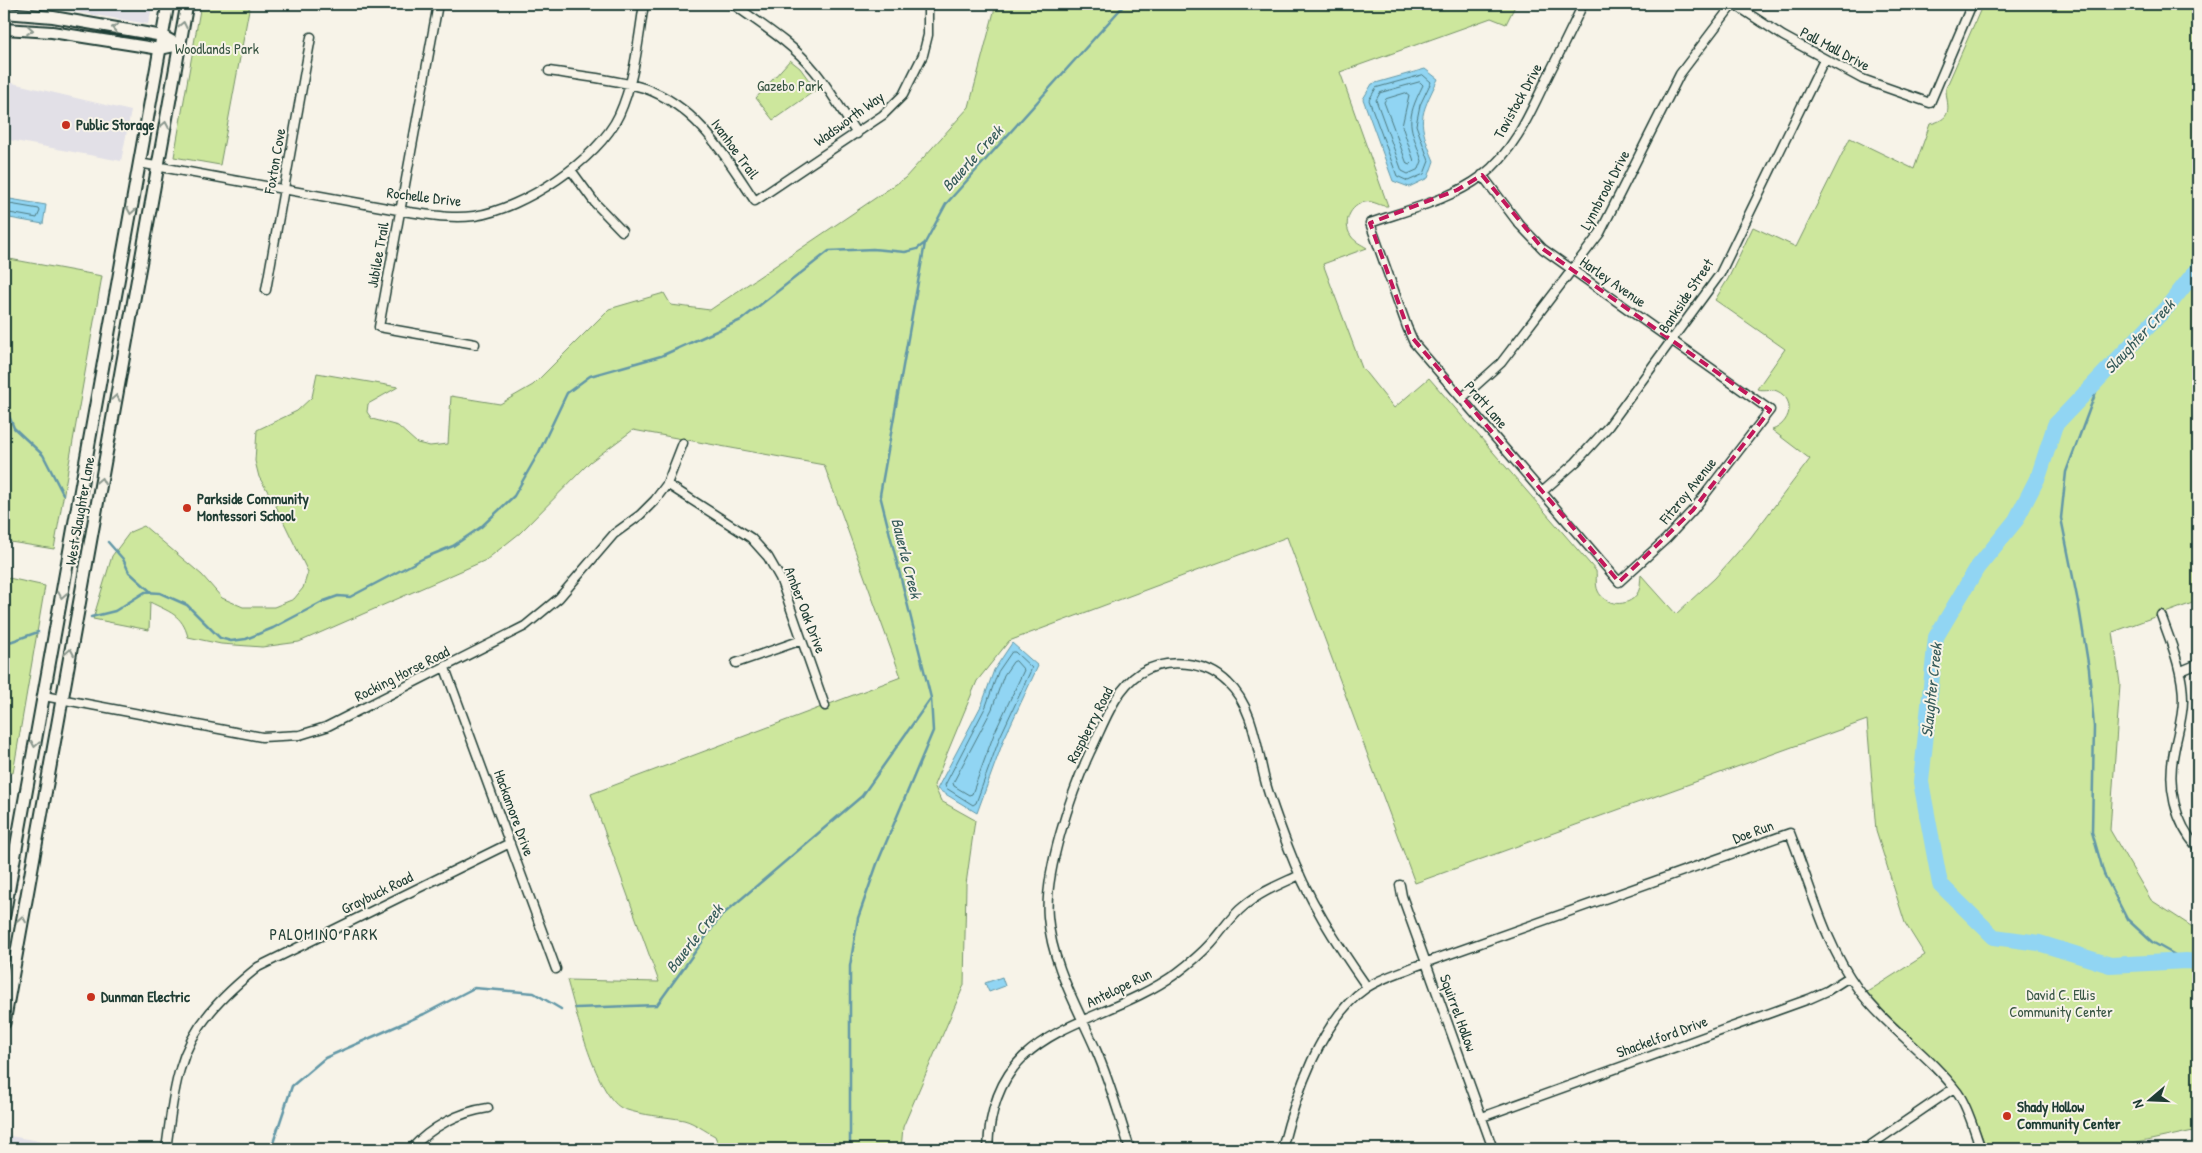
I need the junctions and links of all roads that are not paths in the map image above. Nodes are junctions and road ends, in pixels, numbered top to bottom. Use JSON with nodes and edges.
{"nodes":[{"id":1,"x":168,"y":4,"type":"edge"},
{"id":2,"x":187,"y":4,"type":"edge"},
{"id":3,"x":438,"y":4,"type":"edge"},
{"id":4,"x":644,"y":4,"type":"edge"},
{"id":5,"x":733,"y":4,"type":"edge"},
{"id":6,"x":928,"y":4,"type":"edge"},
{"id":7,"x":1583,"y":4,"type":"edge"},
{"id":8,"x":1733,"y":4,"type":"edge"},
{"id":9,"x":1972,"y":4,"type":"edge"},
{"id":10,"x":4,"y":13,"type":"edge"},
{"id":11,"x":4,"y":29,"type":"edge"},
{"id":12,"x":163,"y":36,"type":"junction"},
{"id":13,"x":311,"y":37,"type":"dead end"},
{"id":14,"x":179,"y":46,"type":"junction"},
{"id":15,"x":160,"y":49,"type":"junction"},
{"id":16,"x":1824,"y":60,"type":"junction"},
{"id":17,"x":549,"y":71,"type":"dead end"},
{"id":18,"x":630,"y":85,"type":"junction"},
{"id":19,"x":857,"y":134,"type":"junction"},
{"id":20,"x":139,"y":163,"type":"junction"},
{"id":21,"x":157,"y":167,"type":"junction"},
{"id":22,"x":572,"y":170,"type":"junction"},
{"id":23,"x":1482,"y":175,"type":"junction"},
{"id":24,"x":284,"y":188,"type":"junction"},
{"id":25,"x":755,"y":201,"type":"joint"},
{"id":26,"x":400,"y":210,"type":"junction"},
{"id":27,"x":1370,"y":223,"type":"joint"},
{"id":28,"x":622,"y":232,"type":"dead end"},
{"id":29,"x":1572,"y":271,"type":"junction"},
{"id":30,"x":266,"y":290,"type":"dead end"},
{"id":31,"x":1672,"y":341,"type":"junction"},
{"id":32,"x":474,"y":344,"type":"dead end"},
{"id":33,"x":1462,"y":398,"type":"junction"},
{"id":34,"x":1770,"y":410,"type":"joint"},
{"id":35,"x":90,"y":443,"type":"junction"},
{"id":36,"x":683,"y":443,"type":"dead end"},
{"id":37,"x":107,"y":446,"type":"junction"},
{"id":38,"x":667,"y":484,"type":"junction"},
{"id":39,"x":1542,"y":492,"type":"junction"},
{"id":40,"x":1619,"y":582,"type":"joint"},
{"id":41,"x":2161,"y":615,"type":"dead end"},
{"id":42,"x":802,"y":640,"type":"junction"},
{"id":43,"x":736,"y":663,"type":"dead end"},
{"id":44,"x":2198,"y":664,"type":"edge"},
{"id":45,"x":445,"y":668,"type":"junction"},
{"id":46,"x":2181,"y":670,"type":"junction"},
{"id":47,"x":44,"y":696,"type":"junction"},
{"id":48,"x":62,"y":700,"type":"junction"},
{"id":49,"x":825,"y":706,"type":"dead end"},
{"id":50,"x":510,"y":843,"type":"junction"},
{"id":51,"x":2198,"y":848,"type":"edge"},
{"id":52,"x":1300,"y":875,"type":"junction"},
{"id":53,"x":1400,"y":884,"type":"dead end"},
{"id":54,"x":4,"y":915,"type":"edge"},
{"id":55,"x":1426,"y":964,"type":"junction"},
{"id":56,"x":556,"y":969,"type":"dead end"},
{"id":57,"x":1849,"y":977,"type":"junction"},
{"id":58,"x":1367,"y":987,"type":"junction"},
{"id":59,"x":1083,"y":1020,"type":"junction"},
{"id":60,"x":4,"y":1023,"type":"edge"},
{"id":61,"x":1954,"y":1088,"type":"junction"},
{"id":62,"x":488,"y":1108,"type":"dead end"},
{"id":63,"x":1482,"y":1117,"type":"junction"},
{"id":64,"x":166,"y":1149,"type":"edge"},
{"id":65,"x":411,"y":1149,"type":"edge"},
{"id":66,"x":988,"y":1149,"type":"edge"},
{"id":67,"x":1130,"y":1149,"type":"edge"},
{"id":68,"x":1282,"y":1149,"type":"edge"},
{"id":69,"x":1493,"y":1149,"type":"edge"},
{"id":70,"x":1865,"y":1149,"type":"edge"},
{"id":71,"x":1981,"y":1149,"type":"edge"}],
"edges":[{"from":1,"to":12,"type":"main road","name":"West Slaughter Lane"},
{"from":14,"to":2,"type":"main road","name":"West Slaughter Lane","one_way":true},
{"from":3,"to":26,"type":"street","name":"Jubilee Trail"},
{"from":4,"to":18,"type":"street","name":"Rochelle Drive"},
{"from":5,"to":19,"type":"street"},
{"from":6,"to":19,"type":"street","name":"Wadsworth Way"},
{"from":7,"to":23,"type":"street","name":"Tavistock Drive"},
{"from":8,"to":16,"type":"street","name":"Pall Mall Drive"},
{"from":8,"to":29,"type":"street","name":"Lynnbrook Drive"},
{"from":9,"to":16,"type":"street","name":"Pall Mall Drive"},
{"from":12,"to":10,"type":"main road","one_way":true},
{"from":11,"to":15,"type":"main road","one_way":true},
{"from":12,"to":14,"type":"main road"},
{"from":12,"to":15,"type":"main road","name":"West Slaughter Lane"},
{"from":13,"to":24,"type":"street","name":"Foxton Cove"},
{"from":14,"to":15,"type":"main road"},
{"from":21,"to":14,"type":"main road","name":"West Slaughter Lane","one_way":true},
{"from":15,"to":20,"type":"main road","name":"West Slaughter Lane"},
{"from":16,"to":31,"type":"street","name":"Bankside Street"},
{"from":17,"to":18,"type":"street","name":"Ivanhoe Trail"},
{"from":18,"to":22,"type":"street","name":"Rochelle Drive"},
{"from":18,"to":25,"type":"street","name":"Ivanhoe Trail"},
{"from":19,"to":25,"type":"street","name":"Wadsworth Way"},
{"from":20,"to":21,"type":"street","name":"Rochelle Drive"},
{"from":20,"to":35,"type":"main road","name":"West Slaughter Lane","one_way":true},
{"from":21,"to":24,"type":"street","name":"Rochelle Drive"},
{"from":37,"to":21,"type":"main road","name":"West Slaughter Lane","one_way":true},
{"from":22,"to":26,"type":"street","name":"Rochelle Drive"},
{"from":22,"to":28,"type":"street"},
{"from":23,"to":27,"type":"street","name":"Tavistock Drive"},
{"from":23,"to":29,"type":"street","name":"Harley Avenue"},
{"from":24,"to":26,"type":"street","name":"Rochelle Drive"},
{"from":24,"to":30,"type":"street","name":"Foxton Cove"},
{"from":26,"to":32,"type":"street","name":"Jubilee Trail"},
{"from":27,"to":33,"type":"street","name":"Pratt Lane"},
{"from":29,"to":31,"type":"street","name":"Harley Avenue"},
{"from":29,"to":33,"type":"street","name":"Lynnbrook Drive"},
{"from":31,"to":34,"type":"street","name":"Harley Avenue"},
{"from":31,"to":39,"type":"street","name":"Bankside Street"},
{"from":33,"to":39,"type":"street","name":"Pratt Lane"},
{"from":34,"to":40,"type":"street","name":"Fitzroy Avenue"},
{"from":35,"to":37,"type":"main road"},
{"from":35,"to":47,"type":"main road","name":"West Slaughter Lane","one_way":true},
{"from":36,"to":38,"type":"street","name":"Rocking Horse Road"},
{"from":48,"to":37,"type":"main road","name":"West Slaughter Lane","one_way":true},
{"from":38,"to":42,"type":"street","name":"Amber Oak Drive"},
{"from":38,"to":45,"type":"street","name":"Rocking Horse Road"},
{"from":39,"to":40,"type":"street","name":"Pratt Lane"},
{"from":41,"to":46,"type":"street"},
{"from":42,"to":43,"type":"street"},
{"from":42,"to":49,"type":"street","name":"Amber Oak Drive"},
{"from":44,"to":46,"type":"street"},
{"from":45,"to":48,"type":"street","name":"Rocking Horse Road"},
{"from":45,"to":50,"type":"street","name":"Hackamore Drive"},
{"from":46,"to":51,"type":"street"},
{"from":47,"to":48,"type":"street","name":"Rocking Horse Road"},
{"from":47,"to":54,"type":"main road","name":"West Slaughter Lane","one_way":true},
{"from":60,"to":48,"type":"main road","name":"West Slaughter Lane","one_way":true},
{"from":50,"to":56,"type":"street","name":"Hackamore Drive"},
{"from":50,"to":64,"type":"street","name":"Graybuck Road"},
{"from":52,"to":58,"type":"street","name":"Raspberry Road"},
{"from":52,"to":59,"type":"street","name":"Antelope Run"},
{"from":52,"to":59,"type":"street","name":"Raspberry Road"},
{"from":53,"to":55,"type":"street","name":"Squirrel Hollow"},
{"from":55,"to":57,"type":"street","name":"Doe Run"},
{"from":55,"to":58,"type":"street"},
{"from":55,"to":63,"type":"street","name":"Squirrel Hollow"},
{"from":57,"to":61,"type":"street","name":"Doe Run"},
{"from":57,"to":63,"type":"street","name":"Shackelford Drive"},
{"from":58,"to":68,"type":"street"},
{"from":59,"to":66,"type":"street","name":"Antelope Run"},
{"from":59,"to":67,"type":"street","name":"Raspberry Road"},
{"from":61,"to":70,"type":"street"},
{"from":61,"to":71,"type":"street","name":"Doe Run"},
{"from":62,"to":65,"type":"street"},
{"from":63,"to":69,"type":"street","name":"Squirrel Hollow"}]}
